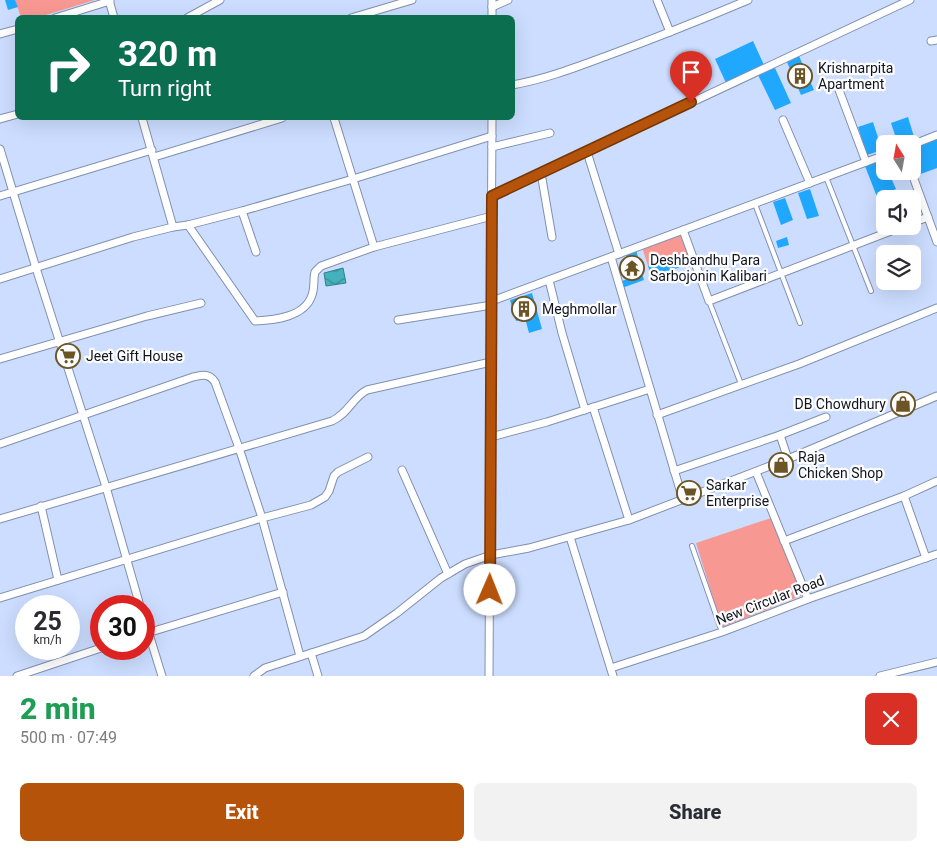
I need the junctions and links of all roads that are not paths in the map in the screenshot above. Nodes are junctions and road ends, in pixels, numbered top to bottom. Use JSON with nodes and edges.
{"nodes":[{"id":1,"x":109,"y":0,"type":"edge"},
{"id":2,"x":220,"y":0,"type":"edge"},
{"id":3,"x":412,"y":0,"type":"edge"},
{"id":4,"x":508,"y":0,"type":"edge"},
{"id":5,"x":657,"y":0,"type":"edge"},
{"id":6,"x":748,"y":0,"type":"edge"},
{"id":7,"x":910,"y":0,"type":"edge"},
{"id":8,"x":492,"y":3,"type":"edge"},
{"id":9,"x":63,"y":15,"type":"edge"},
{"id":10,"x":113,"y":15,"type":"edge"},
{"id":11,"x":192,"y":15,"type":"edge"},
{"id":12,"x":361,"y":15,"type":"edge"},
{"id":13,"x":15,"y":30,"type":"edge"},
{"id":14,"x":670,"y":32,"type":"junction"},
{"id":15,"x":0,"y":34,"type":"edge"},
{"id":16,"x":515,"y":84,"type":"edge"},
{"id":17,"x":839,"y":90,"type":"dead end"},
{"id":18,"x":15,"y":115,"type":"edge"},
{"id":19,"x":0,"y":118,"type":"edge"},
{"id":20,"x":143,"y":120,"type":"edge"},
{"id":21,"x":275,"y":120,"type":"edge"},
{"id":22,"x":335,"y":120,"type":"edge"},
{"id":23,"x":492,"y":120,"type":"edge"},
{"id":24,"x":783,"y":120,"type":"dead end"},
{"id":25,"x":550,"y":133,"type":"dead end"},
{"id":26,"x":937,"y":135,"type":"edge"},
{"id":27,"x":492,"y":136,"type":"junction"},
{"id":28,"x":921,"y":141,"type":"edge"},
{"id":29,"x":492,"y":147,"type":"junction"},
{"id":30,"x":0,"y":149,"type":"edge"},
{"id":31,"x":587,"y":152,"type":"junction"},
{"id":32,"x":153,"y":153,"type":"junction"},
{"id":33,"x":876,"y":158,"type":"edge"},
{"id":34,"x":866,"y":162,"type":"junction"},
{"id":35,"x":541,"y":173,"type":"junction"},
{"id":36,"x":826,"y":177,"type":"junction"},
{"id":37,"x":353,"y":179,"type":"junction"},
{"id":38,"x":915,"y":180,"type":"edge"},
{"id":39,"x":810,"y":183,"type":"junction"},
{"id":40,"x":13,"y":192,"type":"junction"},
{"id":41,"x":0,"y":196,"type":"edge"},
{"id":42,"x":492,"y":196,"type":"junction"},
{"id":43,"x":755,"y":204,"type":"junction"},
{"id":44,"x":242,"y":211,"type":"junction"},
{"id":45,"x":492,"y":216,"type":"junction"},
{"id":46,"x":932,"y":221,"type":"edge"},
{"id":47,"x":188,"y":225,"type":"junction"},
{"id":48,"x":173,"y":227,"type":"junction"},
{"id":49,"x":683,"y":230,"type":"junction"},
{"id":50,"x":881,"y":235,"type":"edge"},
{"id":51,"x":552,"y":237,"type":"dead end"},
{"id":52,"x":937,"y":242,"type":"edge"},
{"id":53,"x":853,"y":246,"type":"junction"},
{"id":54,"x":374,"y":247,"type":"junction"},
{"id":55,"x":256,"y":252,"type":"dead end"},
{"id":56,"x":619,"y":254,"type":"junction"},
{"id":57,"x":611,"y":257,"type":"junction"},
{"id":58,"x":36,"y":268,"type":"junction"},
{"id":59,"x":781,"y":273,"type":"junction"},
{"id":60,"x":0,"y":279,"type":"edge"},
{"id":61,"x":549,"y":280,"type":"junction"},
{"id":62,"x":871,"y":291,"type":"dead end"},
{"id":63,"x":709,"y":301,"type":"junction"},
{"id":64,"x":201,"y":303,"type":"dead end"},
{"id":65,"x":492,"y":303,"type":"junction"},
{"id":66,"x":937,"y":308,"type":"edge"},
{"id":67,"x":398,"y":320,"type":"dead end"},
{"id":68,"x":800,"y":324,"type":"dead end"},
{"id":69,"x":59,"y":341,"type":"junction"},
{"id":70,"x":0,"y":359,"type":"edge"},
{"id":71,"x":491,"y":362,"type":"junction"},
{"id":72,"x":741,"y":384,"type":"junction"},
{"id":73,"x":650,"y":389,"type":"junction"},
{"id":74,"x":937,"y":396,"type":"edge"},
{"id":75,"x":593,"y":407,"type":"junction"},
{"id":76,"x":585,"y":410,"type":"junction"},
{"id":77,"x":657,"y":414,"type":"junction"},
{"id":78,"x":82,"y":416,"type":"junction"},
{"id":79,"x":826,"y":417,"type":"dead end"},
{"id":80,"x":780,"y":435,"type":"junction"},
{"id":81,"x":491,"y":437,"type":"junction"},
{"id":82,"x":0,"y":444,"type":"edge"},
{"id":83,"x":240,"y":448,"type":"junction"},
{"id":84,"x":368,"y":457,"type":"dead end"},
{"id":85,"x":788,"y":459,"type":"junction"},
{"id":86,"x":402,"y":470,"type":"dead end"},
{"id":87,"x":674,"y":471,"type":"junction"},
{"id":88,"x":756,"y":472,"type":"junction"},
{"id":89,"x":937,"y":481,"type":"edge"},
{"id":90,"x":106,"y":487,"type":"junction"},
{"id":91,"x":904,"y":496,"type":"junction"},
{"id":92,"x":683,"y":500,"type":"junction"},
{"id":93,"x":41,"y":506,"type":"junction"},
{"id":94,"x":262,"y":518,"type":"junction"},
{"id":95,"x":0,"y":519,"type":"edge"},
{"id":96,"x":629,"y":520,"type":"junction"},
{"id":97,"x":570,"y":537,"type":"junction"},
{"id":98,"x":784,"y":541,"type":"junction"},
{"id":99,"x":692,"y":546,"type":"dead end"},
{"id":100,"x":937,"y":554,"type":"edge"},
{"id":101,"x":491,"y":555,"type":"junction"},
{"id":102,"x":926,"y":558,"type":"junction"},
{"id":103,"x":127,"y":560,"type":"junction"},
{"id":104,"x":448,"y":574,"type":"junction"},
{"id":105,"x":58,"y":580,"type":"junction"},
{"id":106,"x":282,"y":592,"type":"junction"},
{"id":107,"x":137,"y":595,"type":"edge"},
{"id":108,"x":0,"y":598,"type":"edge"},
{"id":109,"x":808,"y":599,"type":"junction"},
{"id":110,"x":155,"y":630,"type":"edge"},
{"id":111,"x":722,"y":632,"type":"junction"},
{"id":112,"x":90,"y":652,"type":"edge"},
{"id":113,"x":311,"y":652,"type":"junction"},
{"id":114,"x":300,"y":656,"type":"junction"},
{"id":115,"x":155,"y":657,"type":"edge"},
{"id":116,"x":937,"y":662,"type":"edge"},
{"id":117,"x":612,"y":672,"type":"edge"},
{"id":118,"x":17,"y":676,"type":"edge"},
{"id":119,"x":162,"y":676,"type":"edge"},
{"id":120,"x":254,"y":676,"type":"edge"},
{"id":121,"x":318,"y":676,"type":"edge"},
{"id":122,"x":489,"y":676,"type":"edge"},
{"id":123,"x":880,"y":676,"type":"edge"}],
"edges":[{"from":1,"to":9,"type":"street"},
{"from":1,"to":10,"type":"street"},
{"from":2,"to":11,"type":"street"},
{"from":3,"to":12,"type":"street"},
{"from":4,"to":8,"type":"street"},
{"from":5,"to":14,"type":"street"},
{"from":6,"to":14,"type":"street"},
{"from":7,"to":31,"type":"street"},
{"from":13,"to":15,"type":"street"},
{"from":14,"to":16,"type":"street"},
{"from":17,"to":34,"type":"street"},
{"from":18,"to":19,"type":"street"},
{"from":20,"to":32,"type":"street"},
{"from":21,"to":32,"type":"street"},
{"from":22,"to":37,"type":"street"},
{"from":23,"to":27,"type":"street"},
{"from":24,"to":39,"type":"street"},
{"from":25,"to":29,"type":"street"},
{"from":26,"to":28,"type":"street"},
{"from":27,"to":29,"type":"street"},
{"from":27,"to":37,"type":"street"},
{"from":29,"to":42,"type":"street"},
{"from":30,"to":40,"type":"street"},
{"from":31,"to":35,"type":"street"},
{"from":31,"to":56,"type":"street"},
{"from":32,"to":40,"type":"street"},
{"from":32,"to":48,"type":"street"},
{"from":33,"to":34,"type":"street"},
{"from":34,"to":36,"type":"street"},
{"from":35,"to":42,"type":"street"},
{"from":35,"to":51,"type":"street"},
{"from":36,"to":39,"type":"street"},
{"from":36,"to":53,"type":"lane"},
{"from":37,"to":44,"type":"street"},
{"from":37,"to":54,"type":"street"},
{"from":38,"to":46,"type":"street"},
{"from":39,"to":43,"type":"street"},
{"from":40,"to":41,"type":"street"},
{"from":40,"to":58,"type":"street"},
{"from":42,"to":45,"type":"street"},
{"from":43,"to":49,"type":"street"},
{"from":43,"to":59,"type":"lane"},
{"from":44,"to":47,"type":"street"},
{"from":44,"to":55,"type":"street"},
{"from":45,"to":54,"type":"street"},
{"from":45,"to":65,"type":"street"},
{"from":46,"to":52,"type":"street"},
{"from":47,"to":48,"type":"street"},
{"from":47,"to":54,"type":"street"},
{"from":48,"to":58,"type":"street"},
{"from":49,"to":56,"type":"street"},
{"from":49,"to":63,"type":"street"},
{"from":50,"to":53,"type":"street"},
{"from":53,"to":59,"type":"street"},
{"from":53,"to":62,"type":"lane"},
{"from":56,"to":57,"type":"street"},
{"from":57,"to":61,"type":"street"},
{"from":57,"to":73,"type":"street"},
{"from":58,"to":60,"type":"street"},
{"from":58,"to":69,"type":"street"},
{"from":59,"to":63,"type":"street"},
{"from":59,"to":68,"type":"lane"},
{"from":61,"to":65,"type":"street"},
{"from":61,"to":76,"type":"street"},
{"from":63,"to":72,"type":"lane"},
{"from":64,"to":69,"type":"street"},
{"from":65,"to":67,"type":"street"},
{"from":65,"to":71,"type":"street"},
{"from":66,"to":72,"type":"street"},
{"from":69,"to":70,"type":"street"},
{"from":69,"to":78,"type":"street"},
{"from":71,"to":81,"type":"street"},
{"from":71,"to":83,"type":"street"},
{"from":72,"to":77,"type":"street"},
{"from":73,"to":75,"type":"street"},
{"from":73,"to":77,"type":"street"},
{"from":74,"to":85,"type":"street"},
{"from":75,"to":76,"type":"street"},
{"from":75,"to":96,"type":"street"},
{"from":76,"to":81,"type":"street"},
{"from":77,"to":87,"type":"street"},
{"from":78,"to":82,"type":"street"},
{"from":78,"to":83,"type":"street"},
{"from":78,"to":90,"type":"street"},
{"from":79,"to":80,"type":"street"},
{"from":80,"to":85,"type":"street"},
{"from":80,"to":87,"type":"street"},
{"from":81,"to":101,"type":"street"},
{"from":83,"to":90,"type":"street"},
{"from":83,"to":94,"type":"street"},
{"from":84,"to":94,"type":"street"},
{"from":85,"to":88,"type":"street"},
{"from":86,"to":104,"type":"street"},
{"from":87,"to":92,"type":"street"},
{"from":88,"to":92,"type":"street"},
{"from":88,"to":98,"type":"street"},
{"from":89,"to":91,"type":"street"},
{"from":90,"to":93,"type":"street"},
{"from":90,"to":103,"type":"street"},
{"from":91,"to":98,"type":"street"},
{"from":91,"to":102,"type":"street"},
{"from":92,"to":96,"type":"street"},
{"from":93,"to":95,"type":"street"},
{"from":93,"to":105,"type":"street"},
{"from":94,"to":103,"type":"street"},
{"from":94,"to":106,"type":"street"},
{"from":96,"to":97,"type":"street"},
{"from":97,"to":101,"type":"street"},
{"from":97,"to":117,"type":"street"},
{"from":98,"to":109,"type":"street"},
{"from":99,"to":111,"type":"lane"},
{"from":100,"to":102,"type":"street","name":"New Circular Road"},
{"from":101,"to":104,"type":"street"},
{"from":101,"to":122,"type":"street"},
{"from":102,"to":109,"type":"street","name":"New Circular Road"},
{"from":103,"to":105,"type":"street"},
{"from":103,"to":107,"type":"street"},
{"from":104,"to":113,"type":"street"},
{"from":105,"to":108,"type":"street"},
{"from":106,"to":110,"type":"street"},
{"from":106,"to":114,"type":"street"},
{"from":109,"to":111,"type":"street","name":"New Circular Road"},
{"from":111,"to":117,"type":"street","name":"New Circular Road"},
{"from":112,"to":118,"type":"street"},
{"from":113,"to":114,"type":"street"},
{"from":113,"to":121,"type":"street"},
{"from":114,"to":120,"type":"street"},
{"from":115,"to":119,"type":"street"},
{"from":116,"to":123,"type":"street"}]}
